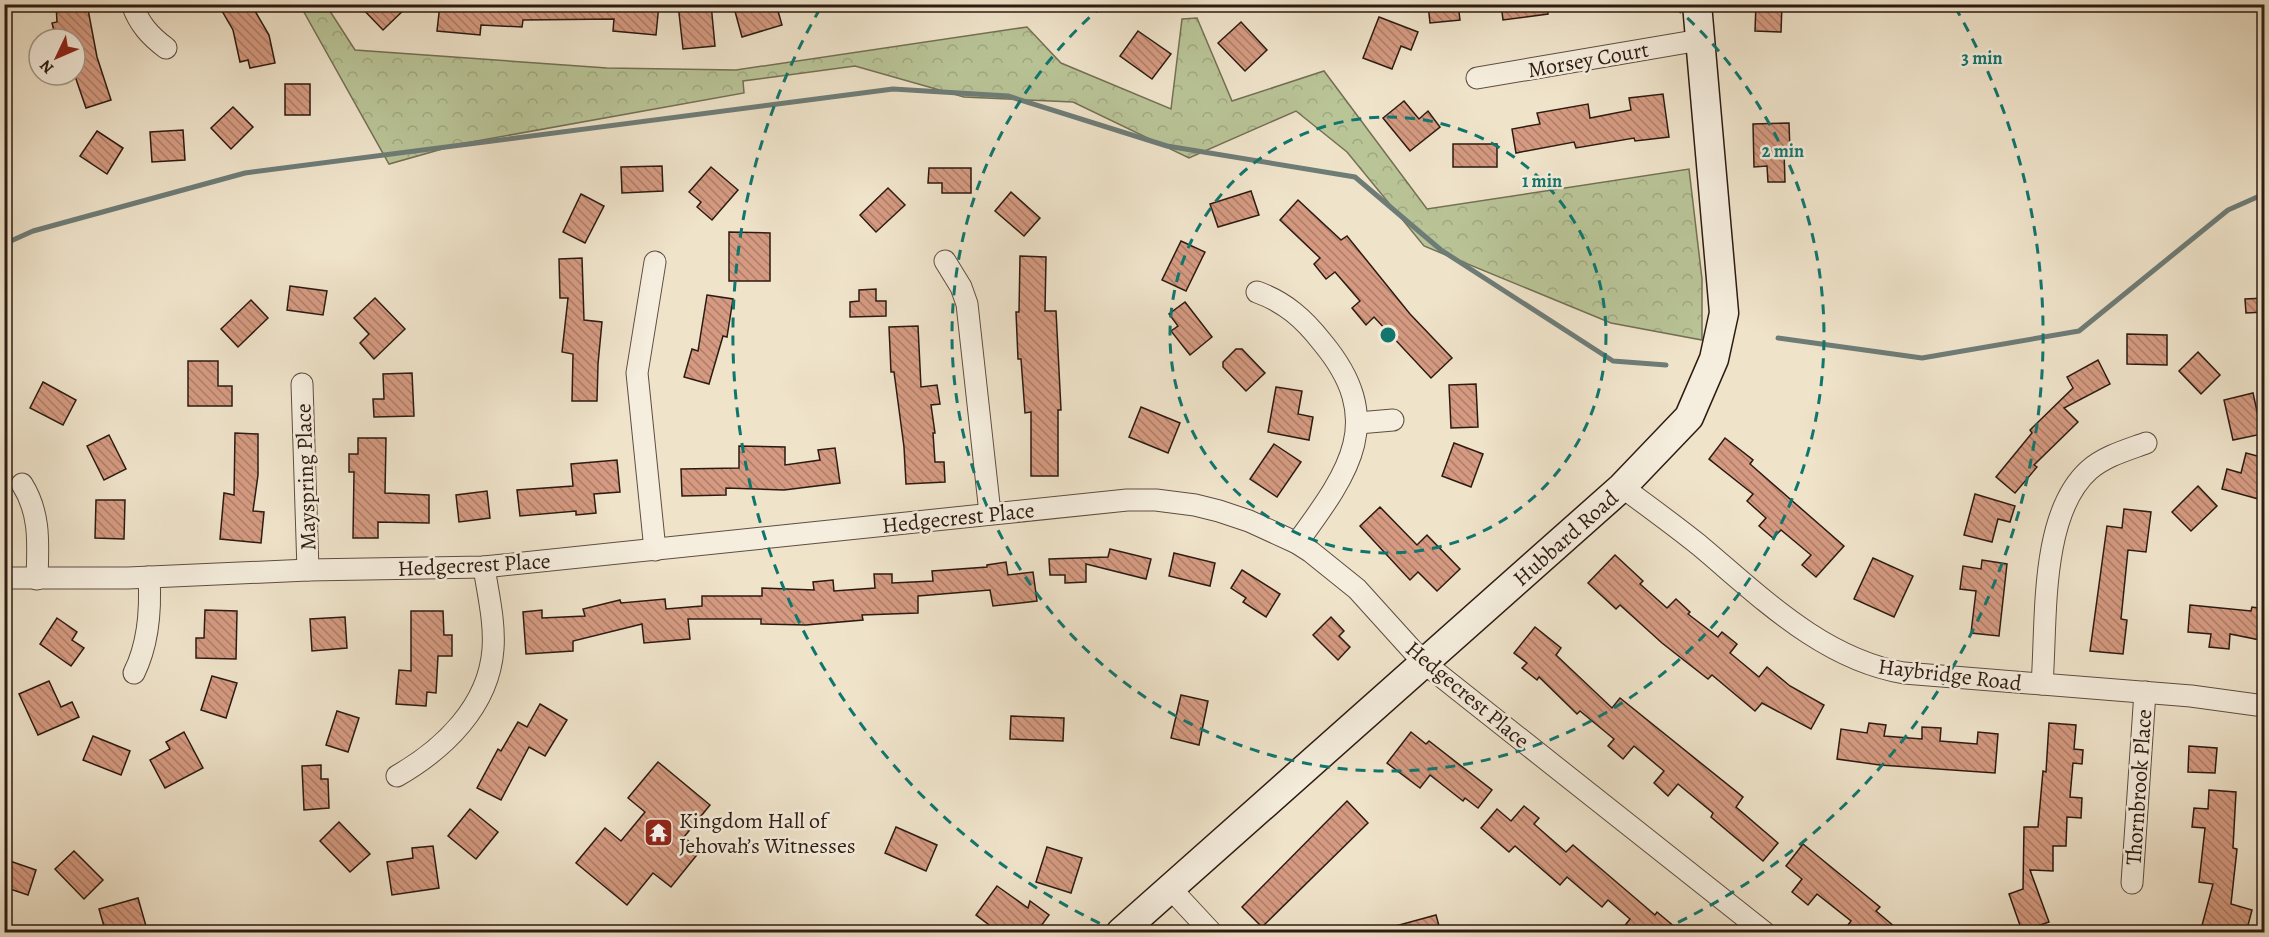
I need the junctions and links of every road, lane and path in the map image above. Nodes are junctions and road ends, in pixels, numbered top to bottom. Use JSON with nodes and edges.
{"nodes":[{"id":1,"x":132,"y":4,"type":"edge"},
{"id":2,"x":1697,"y":4,"type":"edge"},
{"id":3,"x":1700,"y":40,"type":"junction"},
{"id":4,"x":166,"y":48,"type":"dead end"},
{"id":5,"x":1477,"y":78,"type":"dead end"},
{"id":6,"x":945,"y":261,"type":"dead end"},
{"id":7,"x":655,"y":262,"type":"dead end"},
{"id":8,"x":1257,"y":292,"type":"dead end"},
{"id":9,"x":302,"y":384,"type":"dead end"},
{"id":10,"x":1393,"y":420,"type":"dead end"},
{"id":11,"x":1358,"y":423,"type":"junction"},
{"id":12,"x":2146,"y":443,"type":"dead end"},
{"id":13,"x":22,"y":484,"type":"dead end"},
{"id":14,"x":1622,"y":487,"type":"junction"},
{"id":15,"x":990,"y":513,"type":"junction"},
{"id":16,"x":1297,"y":543,"type":"junction"},
{"id":17,"x":656,"y":550,"type":"junction"},
{"id":18,"x":484,"y":567,"type":"junction"},
{"id":19,"x":308,"y":570,"type":"junction"},
{"id":20,"x":149,"y":577,"type":"junction"},
{"id":21,"x":4,"y":578,"type":"edge"},
{"id":22,"x":37,"y":579,"type":"junction"},
{"id":23,"x":1424,"y":662,"type":"junction"},
{"id":24,"x":134,"y":674,"type":"dead end"},
{"id":25,"x":2042,"y":684,"type":"junction"},
{"id":26,"x":2145,"y":692,"type":"junction"},
{"id":27,"x":2265,"y":705,"type":"edge"},
{"id":28,"x":397,"y":776,"type":"dead end"},
{"id":29,"x":2132,"y":883,"type":"dead end"},
{"id":30,"x":1171,"y":889,"type":"junction"},
{"id":31,"x":1121,"y":933,"type":"edge"},
{"id":32,"x":1211,"y":933,"type":"edge"},
{"id":33,"x":1764,"y":933,"type":"edge"}],
"edges":[{"from":1,"to":4,"type":"street"},
{"from":2,"to":3,"type":"main road","name":"Hubbard Road"},
{"from":3,"to":5,"type":"street","name":"Morsey Court"},
{"from":3,"to":14,"type":"main road","name":"Hubbard Road"},
{"from":6,"to":15,"type":"street"},
{"from":7,"to":17,"type":"street"},
{"from":8,"to":11,"type":"street"},
{"from":9,"to":19,"type":"street","name":"Mayspring Place"},
{"from":10,"to":11,"type":"street"},
{"from":11,"to":16,"type":"street"},
{"from":12,"to":25,"type":"street"},
{"from":13,"to":22,"type":"street"},
{"from":14,"to":23,"type":"main road","name":"Hubbard Road"},
{"from":14,"to":25,"type":"street","name":"Haybridge Road"},
{"from":15,"to":16,"type":"street","name":"Hedgecrest Place"},
{"from":15,"to":17,"type":"street","name":"Hedgecrest Place"},
{"from":16,"to":23,"type":"street","name":"Hedgecrest Place"},
{"from":17,"to":18,"type":"street","name":"Hedgecrest Place"},
{"from":18,"to":19,"type":"street","name":"Hedgecrest Place"},
{"from":18,"to":28,"type":"street"},
{"from":19,"to":20,"type":"street","name":"Hedgecrest Place"},
{"from":20,"to":22,"type":"street","name":"Hedgecrest Place"},
{"from":20,"to":24,"type":"street"},
{"from":21,"to":22,"type":"street","name":"Hedgecrest Place"},
{"from":23,"to":30,"type":"main road","name":"Hubbard Road"},
{"from":23,"to":33,"type":"street","name":"Hedgecrest Place"},
{"from":25,"to":26,"type":"street","name":"Haybridge Road"},
{"from":26,"to":27,"type":"street","name":"Haybridge Road"},
{"from":26,"to":29,"type":"street","name":"Thornbrook Place"},
{"from":30,"to":31,"type":"main road","name":"Hubbard Road"},
{"from":30,"to":32,"type":"street"}]}
